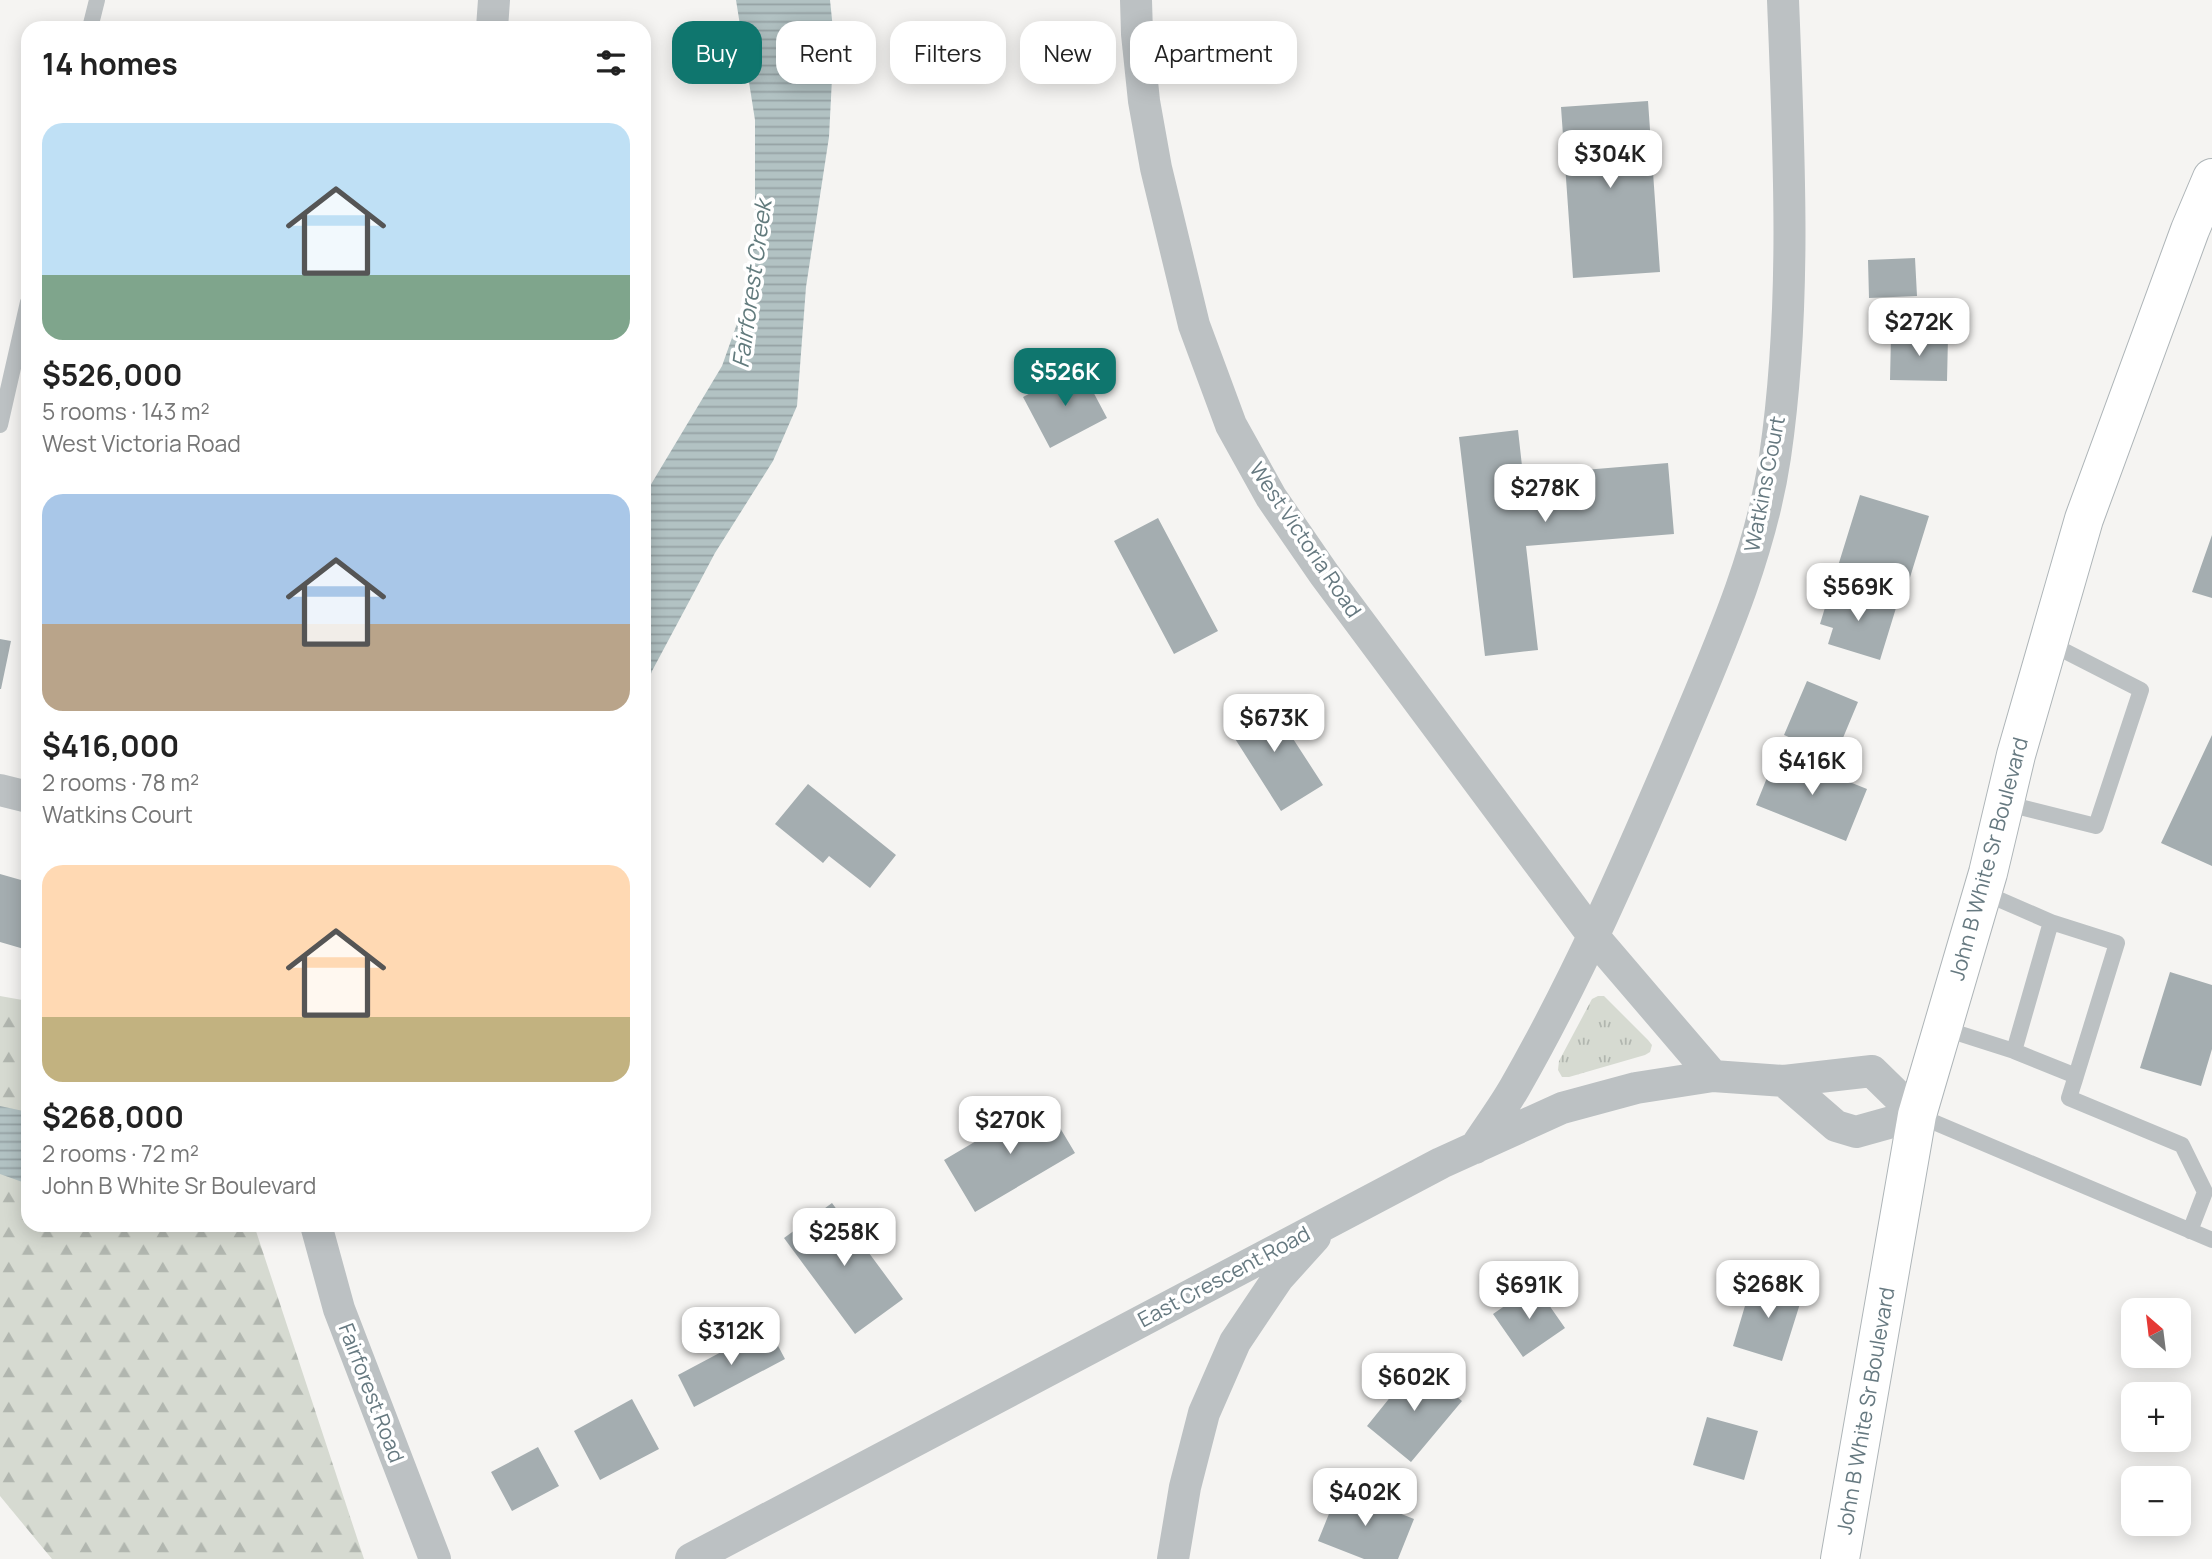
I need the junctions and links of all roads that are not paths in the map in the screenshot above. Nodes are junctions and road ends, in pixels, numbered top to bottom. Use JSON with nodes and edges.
{"nodes":[{"id":1,"x":97,"y":0,"type":"edge"},
{"id":2,"x":494,"y":0,"type":"edge"},
{"id":3,"x":1136,"y":0,"type":"edge"},
{"id":4,"x":1783,"y":0,"type":"edge"},
{"id":5,"x":92,"y":21,"type":"edge"},
{"id":6,"x":492,"y":21,"type":"edge"},
{"id":7,"x":2212,"y":178,"type":"edge"},
{"id":8,"x":21,"y":333,"type":"edge"},
{"id":9,"x":0,"y":425,"type":"edge"},
{"id":10,"x":2049,"y":643,"type":"junction"},
{"id":11,"x":0,"y":790,"type":"edge"},
{"id":12,"x":21,"y":795,"type":"edge"},
{"id":13,"x":2004,"y":803,"type":"junction"},
{"id":14,"x":1982,"y":892,"type":"junction"},
{"id":15,"x":2051,"y":922,"type":"junction"},
{"id":16,"x":1594,"y":937,"type":"junction"},
{"id":17,"x":1942,"y":1028,"type":"junction"},
{"id":18,"x":2014,"y":1051,"type":"junction"},
{"id":19,"x":1713,"y":1076,"type":"junction"},
{"id":20,"x":2076,"y":1076,"type":"junction"},
{"id":21,"x":1784,"y":1081,"type":"junction"},
{"id":22,"x":1917,"y":1115,"type":"junction"},
{"id":23,"x":1475,"y":1148,"type":"junction"},
{"id":24,"x":1330,"y":1220,"type":"junction"},
{"id":25,"x":2190,"y":1231,"type":"junction"},
{"id":26,"x":318,"y":1232,"type":"edge"},
{"id":27,"x":2212,"y":1240,"type":"edge"},
{"id":28,"x":435,"y":1559,"type":"edge"},
{"id":29,"x":691,"y":1559,"type":"edge"},
{"id":30,"x":1173,"y":1559,"type":"edge"},
{"id":31,"x":1840,"y":1559,"type":"edge"}],
"edges":[{"from":1,"to":5,"type":"lane"},
{"from":2,"to":6,"type":"street"},
{"from":3,"to":16,"type":"street","name":"West Victoria Road"},
{"from":4,"to":16,"type":"street","name":"Watkins Court"},
{"from":7,"to":10,"type":"main road","name":"John B White Sr Boulevard"},
{"from":8,"to":9,"type":"lane"},
{"from":10,"to":13,"type":"main road","name":"John B White Sr Boulevard"},
{"from":10,"to":13,"type":"lane"},
{"from":11,"to":12,"type":"street"},
{"from":13,"to":14,"type":"main road","name":"John B White Sr Boulevard"},
{"from":14,"to":15,"type":"lane"},
{"from":14,"to":17,"type":"main road","name":"John B White Sr Boulevard"},
{"from":15,"to":18,"type":"lane"},
{"from":15,"to":20,"type":"lane"},
{"from":16,"to":19,"type":"street","name":"West Victoria Road"},
{"from":16,"to":23,"type":"street"},
{"from":17,"to":18,"type":"lane"},
{"from":17,"to":22,"type":"main road","name":"John B White Sr Boulevard"},
{"from":18,"to":20,"type":"lane"},
{"from":19,"to":21,"type":"street","name":"East Crescent Road"},
{"from":19,"to":23,"type":"street","name":"East Crescent Road"},
{"from":20,"to":25,"type":"lane"},
{"from":21,"to":22,"type":"street","name":"East Crescent Road"},
{"from":21,"to":22,"type":"street"},
{"from":22,"to":25,"type":"lane"},
{"from":22,"to":31,"type":"main road","name":"John B White Sr Boulevard"},
{"from":23,"to":24,"type":"street","name":"East Crescent Road"},
{"from":24,"to":29,"type":"street","name":"East Crescent Road"},
{"from":24,"to":30,"type":"street"},
{"from":25,"to":27,"type":"lane"},
{"from":26,"to":28,"type":"street","name":"Fairforest Road"}]}
